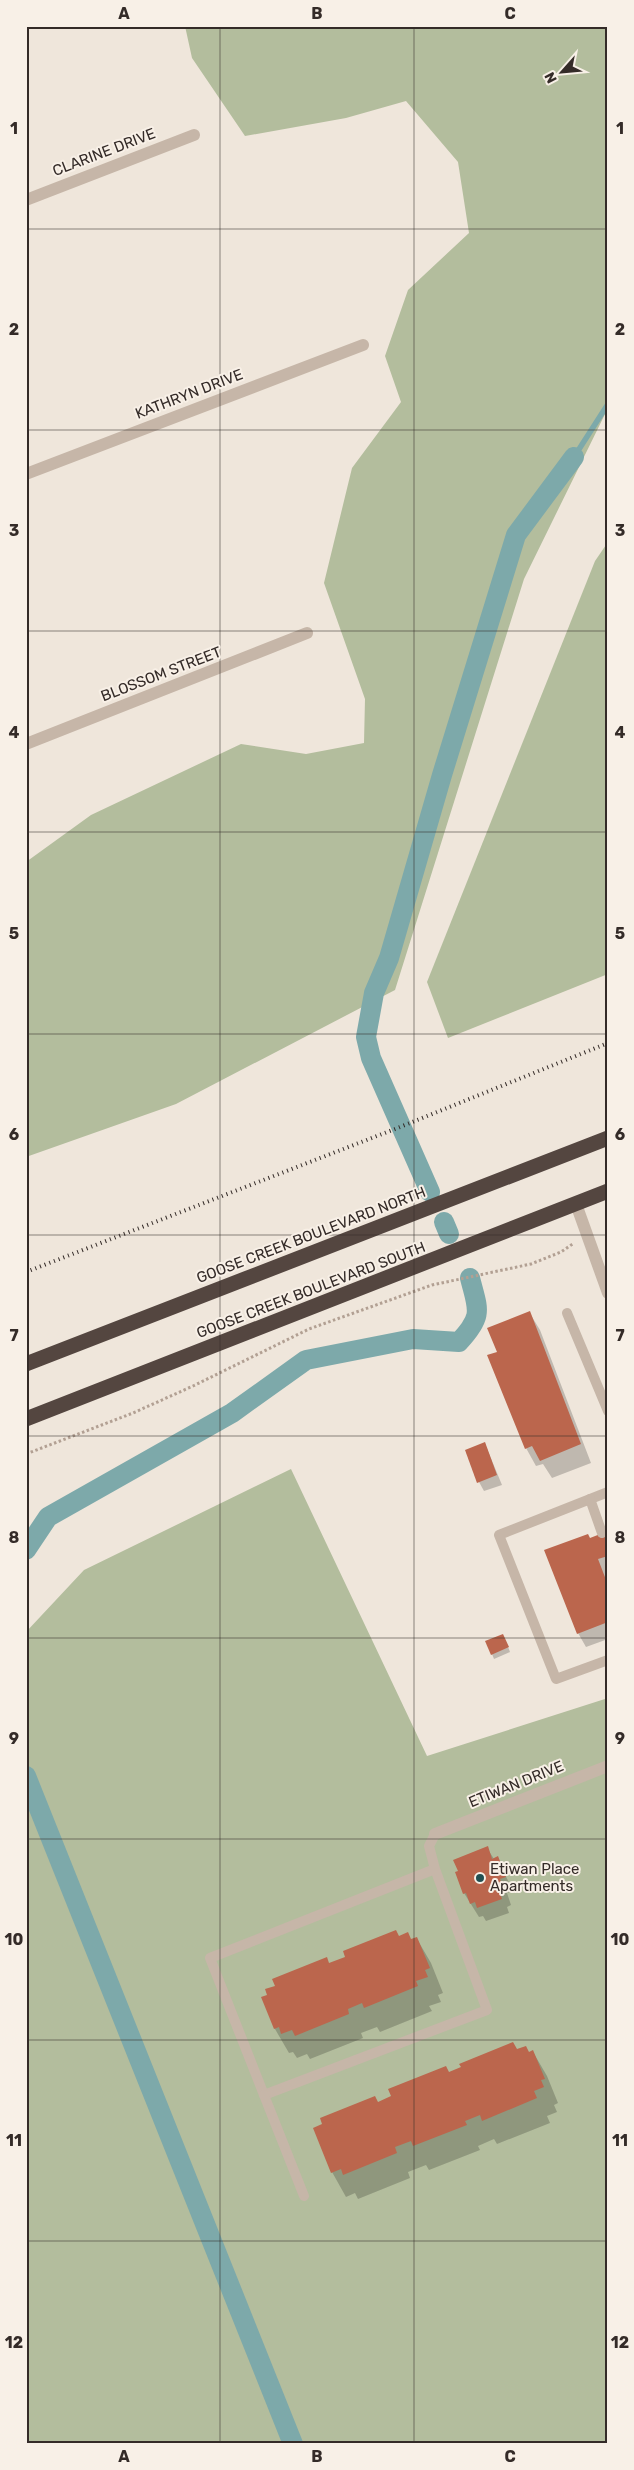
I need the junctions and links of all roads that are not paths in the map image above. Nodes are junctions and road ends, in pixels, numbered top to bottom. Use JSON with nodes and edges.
{"nodes":[{"id":1,"x":194,"y":135,"type":"dead end"},
{"id":2,"x":26,"y":200,"type":"edge"},
{"id":3,"x":363,"y":345,"type":"dead end"},
{"id":4,"x":26,"y":474,"type":"edge"},
{"id":5,"x":307,"y":633,"type":"dead end"},
{"id":6,"x":26,"y":744,"type":"edge"},
{"id":7,"x":608,"y":1138,"type":"edge"},
{"id":8,"x":608,"y":1192,"type":"edge"},
{"id":9,"x":576,"y":1204,"type":"junction"},
{"id":10,"x":608,"y":1293,"type":"edge"},
{"id":11,"x":567,"y":1313,"type":"dead end"},
{"id":12,"x":26,"y":1364,"type":"edge"},
{"id":13,"x":608,"y":1411,"type":"edge"},
{"id":14,"x":26,"y":1420,"type":"edge"},
{"id":15,"x":608,"y":1492,"type":"edge"},
{"id":16,"x":590,"y":1499,"type":"junction"},
{"id":17,"x":602,"y":1533,"type":"dead end"},
{"id":18,"x":608,"y":1660,"type":"edge"},
{"id":19,"x":608,"y":1766,"type":"edge"},
{"id":20,"x":435,"y":1834,"type":"joint"},
{"id":21,"x":435,"y":1869,"type":"junction"},
{"id":22,"x":264,"y":2095,"type":"junction"},
{"id":23,"x":304,"y":2196,"type":"dead end"}],
"edges":[{"from":1,"to":2,"type":"street","name":"CLARINE DRIVE"},
{"from":3,"to":4,"type":"street","name":"KATHRYN DRIVE"},
{"from":5,"to":6,"type":"street","name":"BLOSSOM STREET"},
{"from":7,"to":12,"type":"highway","name":"GOOSE CREEK BOULEVARD NORTH"},
{"from":8,"to":9,"type":"highway","name":"GOOSE CREEK BOULEVARD SOUTH"},
{"from":9,"to":10,"type":"street"},
{"from":9,"to":14,"type":"highway","name":"GOOSE CREEK BOULEVARD SOUTH"},
{"from":11,"to":13,"type":"lane"},
{"from":15,"to":16,"type":"lane"},
{"from":16,"to":17,"type":"lane"},
{"from":16,"to":18,"type":"lane"},
{"from":19,"to":20,"type":"street","name":"ETIWAN DRIVE"},
{"from":20,"to":21,"type":"lane"},
{"from":21,"to":22,"type":"lane"},
{"from":21,"to":22,"type":"lane"},
{"from":22,"to":23,"type":"lane"}]}
